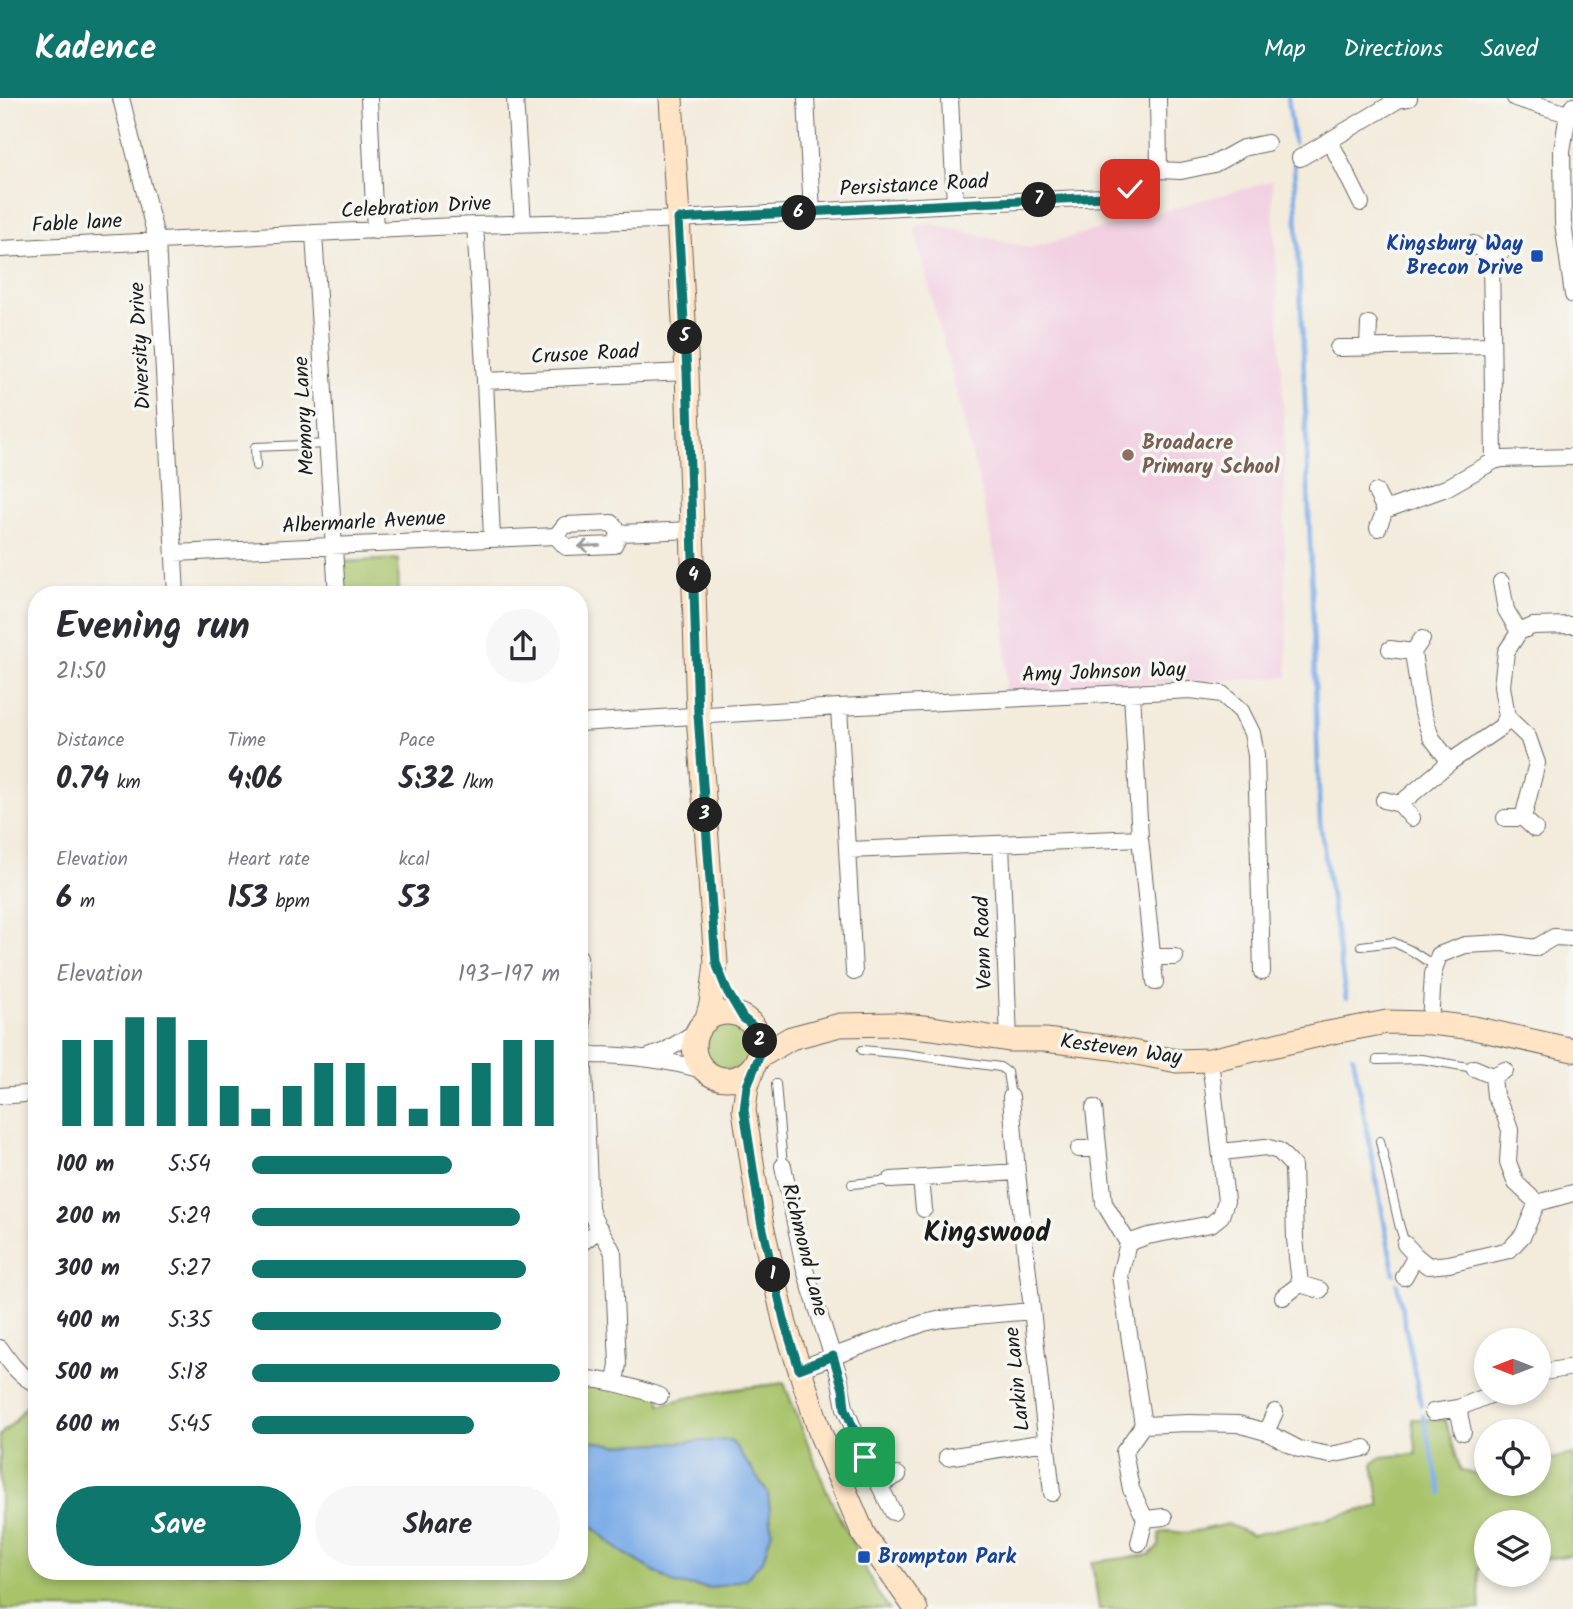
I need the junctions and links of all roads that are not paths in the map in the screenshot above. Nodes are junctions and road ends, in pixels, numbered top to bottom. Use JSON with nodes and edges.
{"nodes":[{"id":1,"x":121,"y":98,"type":"edge"},
{"id":2,"x":369,"y":98,"type":"edge"},
{"id":3,"x":515,"y":98,"type":"edge"},
{"id":4,"x":671,"y":98,"type":"edge"},
{"id":5,"x":806,"y":98,"type":"edge"},
{"id":6,"x":950,"y":98,"type":"edge"},
{"id":7,"x":1158,"y":98,"type":"edge"},
{"id":8,"x":1515,"y":98,"type":"edge"},
{"id":9,"x":1402,"y":99,"type":"edge"},
{"id":10,"x":1571,"y":110,"type":"edge"},
{"id":11,"x":1330,"y":141,"type":"junction"},
{"id":12,"x":1267,"y":143,"type":"dead end"},
{"id":13,"x":1300,"y":159,"type":"dead end"},
{"id":14,"x":1159,"y":170,"type":"junction"},
{"id":15,"x":1361,"y":203,"type":"dead end"},
{"id":16,"x":954,"y":204,"type":"junction"},
{"id":17,"x":812,"y":213,"type":"junction"},
{"id":18,"x":678,"y":219,"type":"junction"},
{"id":19,"x":523,"y":224,"type":"junction"},
{"id":20,"x":475,"y":225,"type":"junction"},
{"id":21,"x":376,"y":231,"type":"junction"},
{"id":22,"x":314,"y":234,"type":"junction"},
{"id":23,"x":157,"y":241,"type":"junction"},
{"id":24,"x":1473,"y":244,"type":"dead end"},
{"id":25,"x":1511,"y":246,"type":"dead end"},
{"id":26,"x":0,"y":249,"type":"edge"},
{"id":27,"x":1491,"y":256,"type":"junction"},
{"id":28,"x":1573,"y":295,"type":"edge"},
{"id":29,"x":1368,"y":324,"type":"dead end"},
{"id":30,"x":1492,"y":345,"type":"junction"},
{"id":31,"x":1368,"y":346,"type":"junction"},
{"id":32,"x":1338,"y":348,"type":"dead end"},
{"id":33,"x":687,"y":372,"type":"junction"},
{"id":34,"x":485,"y":381,"type":"junction"},
{"id":35,"x":328,"y":444,"type":"junction"},
{"id":36,"x":1573,"y":457,"type":"edge"},
{"id":37,"x":1494,"y":461,"type":"junction"},
{"id":38,"x":256,"y":466,"type":"dead end"},
{"id":39,"x":1376,"y":492,"type":"dead end"},
{"id":40,"x":1385,"y":510,"type":"junction"},
{"id":41,"x":1378,"y":528,"type":"dead end"},
{"id":42,"x":693,"y":530,"type":"junction"},
{"id":43,"x":620,"y":533,"type":"junction"},
{"id":44,"x":556,"y":536,"type":"junction"},
{"id":45,"x":492,"y":538,"type":"junction"},
{"id":46,"x":333,"y":545,"type":"junction"},
{"id":47,"x":174,"y":553,"type":"junction"},
{"id":48,"x":1501,"y":582,"type":"dead end"},
{"id":49,"x":176,"y":586,"type":"edge"},
{"id":50,"x":336,"y":586,"type":"edge"},
{"id":51,"x":1573,"y":625,"type":"edge"},
{"id":52,"x":1519,"y":632,"type":"junction"},
{"id":53,"x":1390,"y":649,"type":"dead end"},
{"id":54,"x":1132,"y":693,"type":"junction"},
{"id":55,"x":839,"y":707,"type":"junction"},
{"id":56,"x":698,"y":715,"type":"junction"},
{"id":57,"x":1507,"y":717,"type":"junction"},
{"id":58,"x":588,"y":722,"type":"edge"},
{"id":59,"x":1450,"y":762,"type":"junction"},
{"id":60,"x":1384,"y":800,"type":"dead end"},
{"id":61,"x":1400,"y":804,"type":"junction"},
{"id":62,"x":1412,"y":818,"type":"dead end"},
{"id":63,"x":1504,"y":818,"type":"dead end"},
{"id":64,"x":1140,"y":838,"type":"junction"},
{"id":65,"x":1001,"y":844,"type":"junction"},
{"id":66,"x":848,"y":850,"type":"junction"},
{"id":67,"x":1573,"y":938,"type":"edge"},
{"id":68,"x":1361,"y":946,"type":"dead end"},
{"id":69,"x":1154,"y":957,"type":"junction"},
{"id":70,"x":1175,"y":957,"type":"dead end"},
{"id":71,"x":716,"y":963,"type":"junction"},
{"id":72,"x":1435,"y":966,"type":"junction"},
{"id":73,"x":854,"y":972,"type":"dead end"},
{"id":74,"x":1262,"y":972,"type":"dead end"},
{"id":75,"x":1155,"y":982,"type":"dead end"},
{"id":76,"x":746,"y":1019,"type":"junction"},
{"id":77,"x":1430,"y":1023,"type":"junction"},
{"id":78,"x":702,"y":1025,"type":"junction"},
{"id":79,"x":791,"y":1038,"type":"junction"},
{"id":80,"x":1009,"y":1040,"type":"junction"},
{"id":81,"x":862,"y":1050,"type":"dead end"},
{"id":82,"x":1573,"y":1050,"type":"edge"},
{"id":83,"x":588,"y":1055,"type":"edge"},
{"id":84,"x":649,"y":1057,"type":"junction"},
{"id":85,"x":1210,"y":1060,"type":"junction"},
{"id":86,"x":1377,"y":1060,"type":"dead end"},
{"id":87,"x":756,"y":1062,"type":"junction"},
{"id":88,"x":1474,"y":1068,"type":"joint"},
{"id":89,"x":711,"y":1074,"type":"junction"},
{"id":90,"x":776,"y":1084,"type":"dead end"},
{"id":91,"x":28,"y":1094,"type":"edge"},
{"id":92,"x":0,"y":1096,"type":"edge"},
{"id":93,"x":1011,"y":1097,"type":"joint"},
{"id":94,"x":1094,"y":1108,"type":"dead end"},
{"id":95,"x":744,"y":1110,"type":"junction"},
{"id":96,"x":1380,"y":1141,"type":"dead end"},
{"id":97,"x":1079,"y":1149,"type":"dead end"},
{"id":98,"x":1098,"y":1149,"type":"junction"},
{"id":99,"x":1222,"y":1152,"type":"junction"},
{"id":100,"x":783,"y":1166,"type":"joint"},
{"id":101,"x":588,"y":1170,"type":"edge"},
{"id":102,"x":1017,"y":1172,"type":"junction"},
{"id":103,"x":921,"y":1179,"type":"junction"},
{"id":104,"x":891,"y":1180,"type":"joint"},
{"id":105,"x":852,"y":1184,"type":"dead end"},
{"id":106,"x":1573,"y":1193,"type":"edge"},
{"id":107,"x":1537,"y":1203,"type":"junction"},
{"id":108,"x":924,"y":1209,"type":"dead end"},
{"id":109,"x":600,"y":1229,"type":"junction"},
{"id":110,"x":588,"y":1238,"type":"edge"},
{"id":111,"x":1128,"y":1243,"type":"junction"},
{"id":112,"x":1410,"y":1250,"type":"junction"},
{"id":113,"x":1404,"y":1277,"type":"dead end"},
{"id":114,"x":1300,"y":1284,"type":"junction"},
{"id":115,"x":1320,"y":1290,"type":"dead end"},
{"id":116,"x":1283,"y":1297,"type":"dead end"},
{"id":117,"x":1032,"y":1311,"type":"junction"},
{"id":118,"x":0,"y":1348,"type":"edge"},
{"id":119,"x":833,"y":1356,"type":"junction"},
{"id":120,"x":1573,"y":1367,"type":"edge"},
{"id":121,"x":799,"y":1369,"type":"junction"},
{"id":122,"x":1551,"y":1371,"type":"edge"},
{"id":123,"x":28,"y":1379,"type":"edge"},
{"id":124,"x":588,"y":1379,"type":"edge"},
{"id":125,"x":615,"y":1382,"type":"junction"},
{"id":126,"x":660,"y":1396,"type":"dead end"},
{"id":127,"x":1474,"y":1402,"type":"edge"},
{"id":128,"x":1458,"y":1408,"type":"junction"},
{"id":129,"x":1275,"y":1412,"type":"dead end"},
{"id":130,"x":1433,"y":1412,"type":"dead end"},
{"id":131,"x":1143,"y":1425,"type":"junction"},
{"id":132,"x":1266,"y":1432,"type":"junction"},
{"id":133,"x":1463,"y":1432,"type":"dead end"},
{"id":134,"x":1046,"y":1442,"type":"junction"},
{"id":135,"x":1365,"y":1448,"type":"dead end"},
{"id":136,"x":947,"y":1457,"type":"dead end"},
{"id":137,"x":898,"y":1475,"type":"dead end"},
{"id":138,"x":879,"y":1485,"type":"junction"},
{"id":139,"x":1052,"y":1493,"type":"dead end"},
{"id":140,"x":893,"y":1512,"type":"dead end"},
{"id":141,"x":1164,"y":1517,"type":"dead end"},
{"id":142,"x":1145,"y":1519,"type":"junction"},
{"id":143,"x":1139,"y":1543,"type":"dead end"},
{"id":144,"x":916,"y":1609,"type":"edge"}],
"edges":[{"from":1,"to":23,"type":"street","name":"Diversity Drive"},
{"from":2,"to":21,"type":"street"},
{"from":3,"to":19,"type":"street"},
{"from":4,"to":18,"type":"street"},
{"from":5,"to":17,"type":"street"},
{"from":6,"to":16,"type":"street"},
{"from":7,"to":14,"type":"street"},
{"from":8,"to":10,"type":"street"},
{"from":9,"to":11,"type":"street"},
{"from":10,"to":28,"type":"street"},
{"from":11,"to":13,"type":"street"},
{"from":11,"to":15,"type":"street"},
{"from":12,"to":14,"type":"street"},
{"from":14,"to":16,"type":"street","name":"Persistance Road"},
{"from":16,"to":17,"type":"street","name":"Persistance Road"},
{"from":17,"to":18,"type":"street","name":"Persistance Road"},
{"from":18,"to":19,"type":"street","name":"Celebration Drive"},
{"from":18,"to":33,"type":"street"},
{"from":19,"to":20,"type":"street","name":"Celebration Drive"},
{"from":20,"to":21,"type":"street","name":"Celebration Drive"},
{"from":20,"to":34,"type":"street"},
{"from":21,"to":22,"type":"street","name":"Celebration Drive"},
{"from":22,"to":23,"type":"street","name":"Celebration Drive"},
{"from":22,"to":35,"type":"street","name":"Memory Lane"},
{"from":23,"to":26,"type":"street","name":"Fable lane"},
{"from":23,"to":47,"type":"street","name":"Diversity Drive"},
{"from":24,"to":27,"type":"street"},
{"from":25,"to":27,"type":"street"},
{"from":27,"to":30,"type":"street"},
{"from":29,"to":31,"type":"street"},
{"from":30,"to":31,"type":"street"},
{"from":30,"to":37,"type":"street"},
{"from":31,"to":32,"type":"street"},
{"from":33,"to":34,"type":"street","name":"Crusoe Road"},
{"from":33,"to":42,"type":"street"},
{"from":34,"to":45,"type":"street"},
{"from":35,"to":38,"type":"lane"},
{"from":35,"to":46,"type":"street","name":"Memory Lane"},
{"from":36,"to":37,"type":"street"},
{"from":37,"to":40,"type":"street"},
{"from":39,"to":40,"type":"street"},
{"from":40,"to":41,"type":"street"},
{"from":42,"to":43,"type":"street","name":"Albermarle Avenue"},
{"from":42,"to":56,"type":"street"},
{"from":43,"to":44,"type":"street","name":"Albermarle Avenue"},
{"from":43,"to":44,"type":"street","name":"Albermarle Avenue","one_way":true},
{"from":44,"to":45,"type":"street","name":"Albermarle Avenue"},
{"from":45,"to":46,"type":"street","name":"Albermarle Avenue"},
{"from":46,"to":47,"type":"street","name":"Albermarle Avenue"},
{"from":46,"to":50,"type":"street","name":"Memory Lane"},
{"from":47,"to":49,"type":"street","name":"Diversity Drive"},
{"from":48,"to":52,"type":"street"},
{"from":51,"to":52,"type":"street"},
{"from":52,"to":57,"type":"street"},
{"from":53,"to":59,"type":"street"},
{"from":54,"to":55,"type":"street","name":"Amy Johnson Way"},
{"from":54,"to":64,"type":"street"},
{"from":54,"to":74,"type":"street","name":"Amy Johnson Way"},
{"from":55,"to":56,"type":"street","name":"Amy Johnson Way"},
{"from":55,"to":66,"type":"street"},
{"from":56,"to":58,"type":"street"},
{"from":56,"to":71,"type":"street"},
{"from":57,"to":59,"type":"street"},
{"from":57,"to":63,"type":"street"},
{"from":59,"to":61,"type":"street"},
{"from":60,"to":61,"type":"street"},
{"from":61,"to":62,"type":"street"},
{"from":64,"to":65,"type":"street"},
{"from":64,"to":69,"type":"street"},
{"from":65,"to":66,"type":"street"},
{"from":65,"to":80,"type":"street","name":"Venn Road"},
{"from":66,"to":73,"type":"street"},
{"from":67,"to":72,"type":"street"},
{"from":68,"to":72,"type":"lane"},
{"from":69,"to":70,"type":"street"},
{"from":69,"to":75,"type":"street"},
{"from":71,"to":76,"type":"street"},
{"from":71,"to":78,"type":"street"},
{"from":72,"to":77,"type":"street"},
{"from":76,"to":78,"type":"street"},
{"from":76,"to":79,"type":"street"},
{"from":76,"to":87,"type":"street"},
{"from":77,"to":82,"type":"street","name":"Kesteven Way"},
{"from":77,"to":85,"type":"street","name":"Kesteven Way"},
{"from":78,"to":84,"type":"street"},
{"from":78,"to":89,"type":"street"},
{"from":79,"to":80,"type":"street","name":"Kesteven Way"},
{"from":79,"to":87,"type":"street","name":"Kesteven Way"},
{"from":80,"to":85,"type":"street","name":"Kesteven Way"},
{"from":81,"to":93,"type":"lane"},
{"from":83,"to":84,"type":"street"},
{"from":84,"to":89,"type":"street"},
{"from":85,"to":99,"type":"street"},
{"from":86,"to":88,"type":"lane"},
{"from":87,"to":89,"type":"street"},
{"from":87,"to":95,"type":"street","name":"Richmond Lane"},
{"from":88,"to":107,"type":"street"},
{"from":89,"to":95,"type":"street"},
{"from":90,"to":100,"type":"lane"},
{"from":91,"to":92,"type":"street"},
{"from":93,"to":102,"type":"street","name":"Larkin Lane"},
{"from":94,"to":98,"type":"street"},
{"from":95,"to":121,"type":"street","name":"Richmond Lane"},
{"from":96,"to":112,"type":"lane"},
{"from":97,"to":98,"type":"street"},
{"from":98,"to":111,"type":"street"},
{"from":99,"to":111,"type":"street"},
{"from":99,"to":114,"type":"street"},
{"from":100,"to":119,"type":"street","name":"Richmond Lane"},
{"from":101,"to":109,"type":"street"},
{"from":102,"to":103,"type":"street"},
{"from":102,"to":117,"type":"street","name":"Larkin Lane"},
{"from":103,"to":104,"type":"street"},
{"from":103,"to":108,"type":"street"},
{"from":104,"to":105,"type":"lane"},
{"from":106,"to":107,"type":"street"},
{"from":107,"to":112,"type":"street"},
{"from":109,"to":110,"type":"street"},
{"from":109,"to":125,"type":"street"},
{"from":111,"to":131,"type":"street"},
{"from":112,"to":113,"type":"street"},
{"from":114,"to":115,"type":"street"},
{"from":114,"to":116,"type":"street"},
{"from":117,"to":119,"type":"street","name":"Larkin Lane"},
{"from":117,"to":134,"type":"street","name":"Larkin Lane"},
{"from":118,"to":123,"type":"street"},
{"from":119,"to":121,"type":"street","name":"Larkin Lane"},
{"from":119,"to":138,"type":"street"},
{"from":120,"to":122,"type":"street"},
{"from":121,"to":144,"type":"street","name":"Richmond Lane"},
{"from":124,"to":125,"type":"street"},
{"from":125,"to":126,"type":"street"},
{"from":127,"to":128,"type":"street"},
{"from":128,"to":130,"type":"street"},
{"from":128,"to":133,"type":"street"},
{"from":129,"to":132,"type":"street"},
{"from":131,"to":132,"type":"street"},
{"from":131,"to":142,"type":"street"},
{"from":132,"to":135,"type":"street"},
{"from":134,"to":136,"type":"street","name":"Larkin Lane"},
{"from":134,"to":139,"type":"street","name":"Larkin Lane"},
{"from":137,"to":138,"type":"street"},
{"from":138,"to":140,"type":"street"},
{"from":141,"to":142,"type":"street"},
{"from":142,"to":143,"type":"street"}]}
